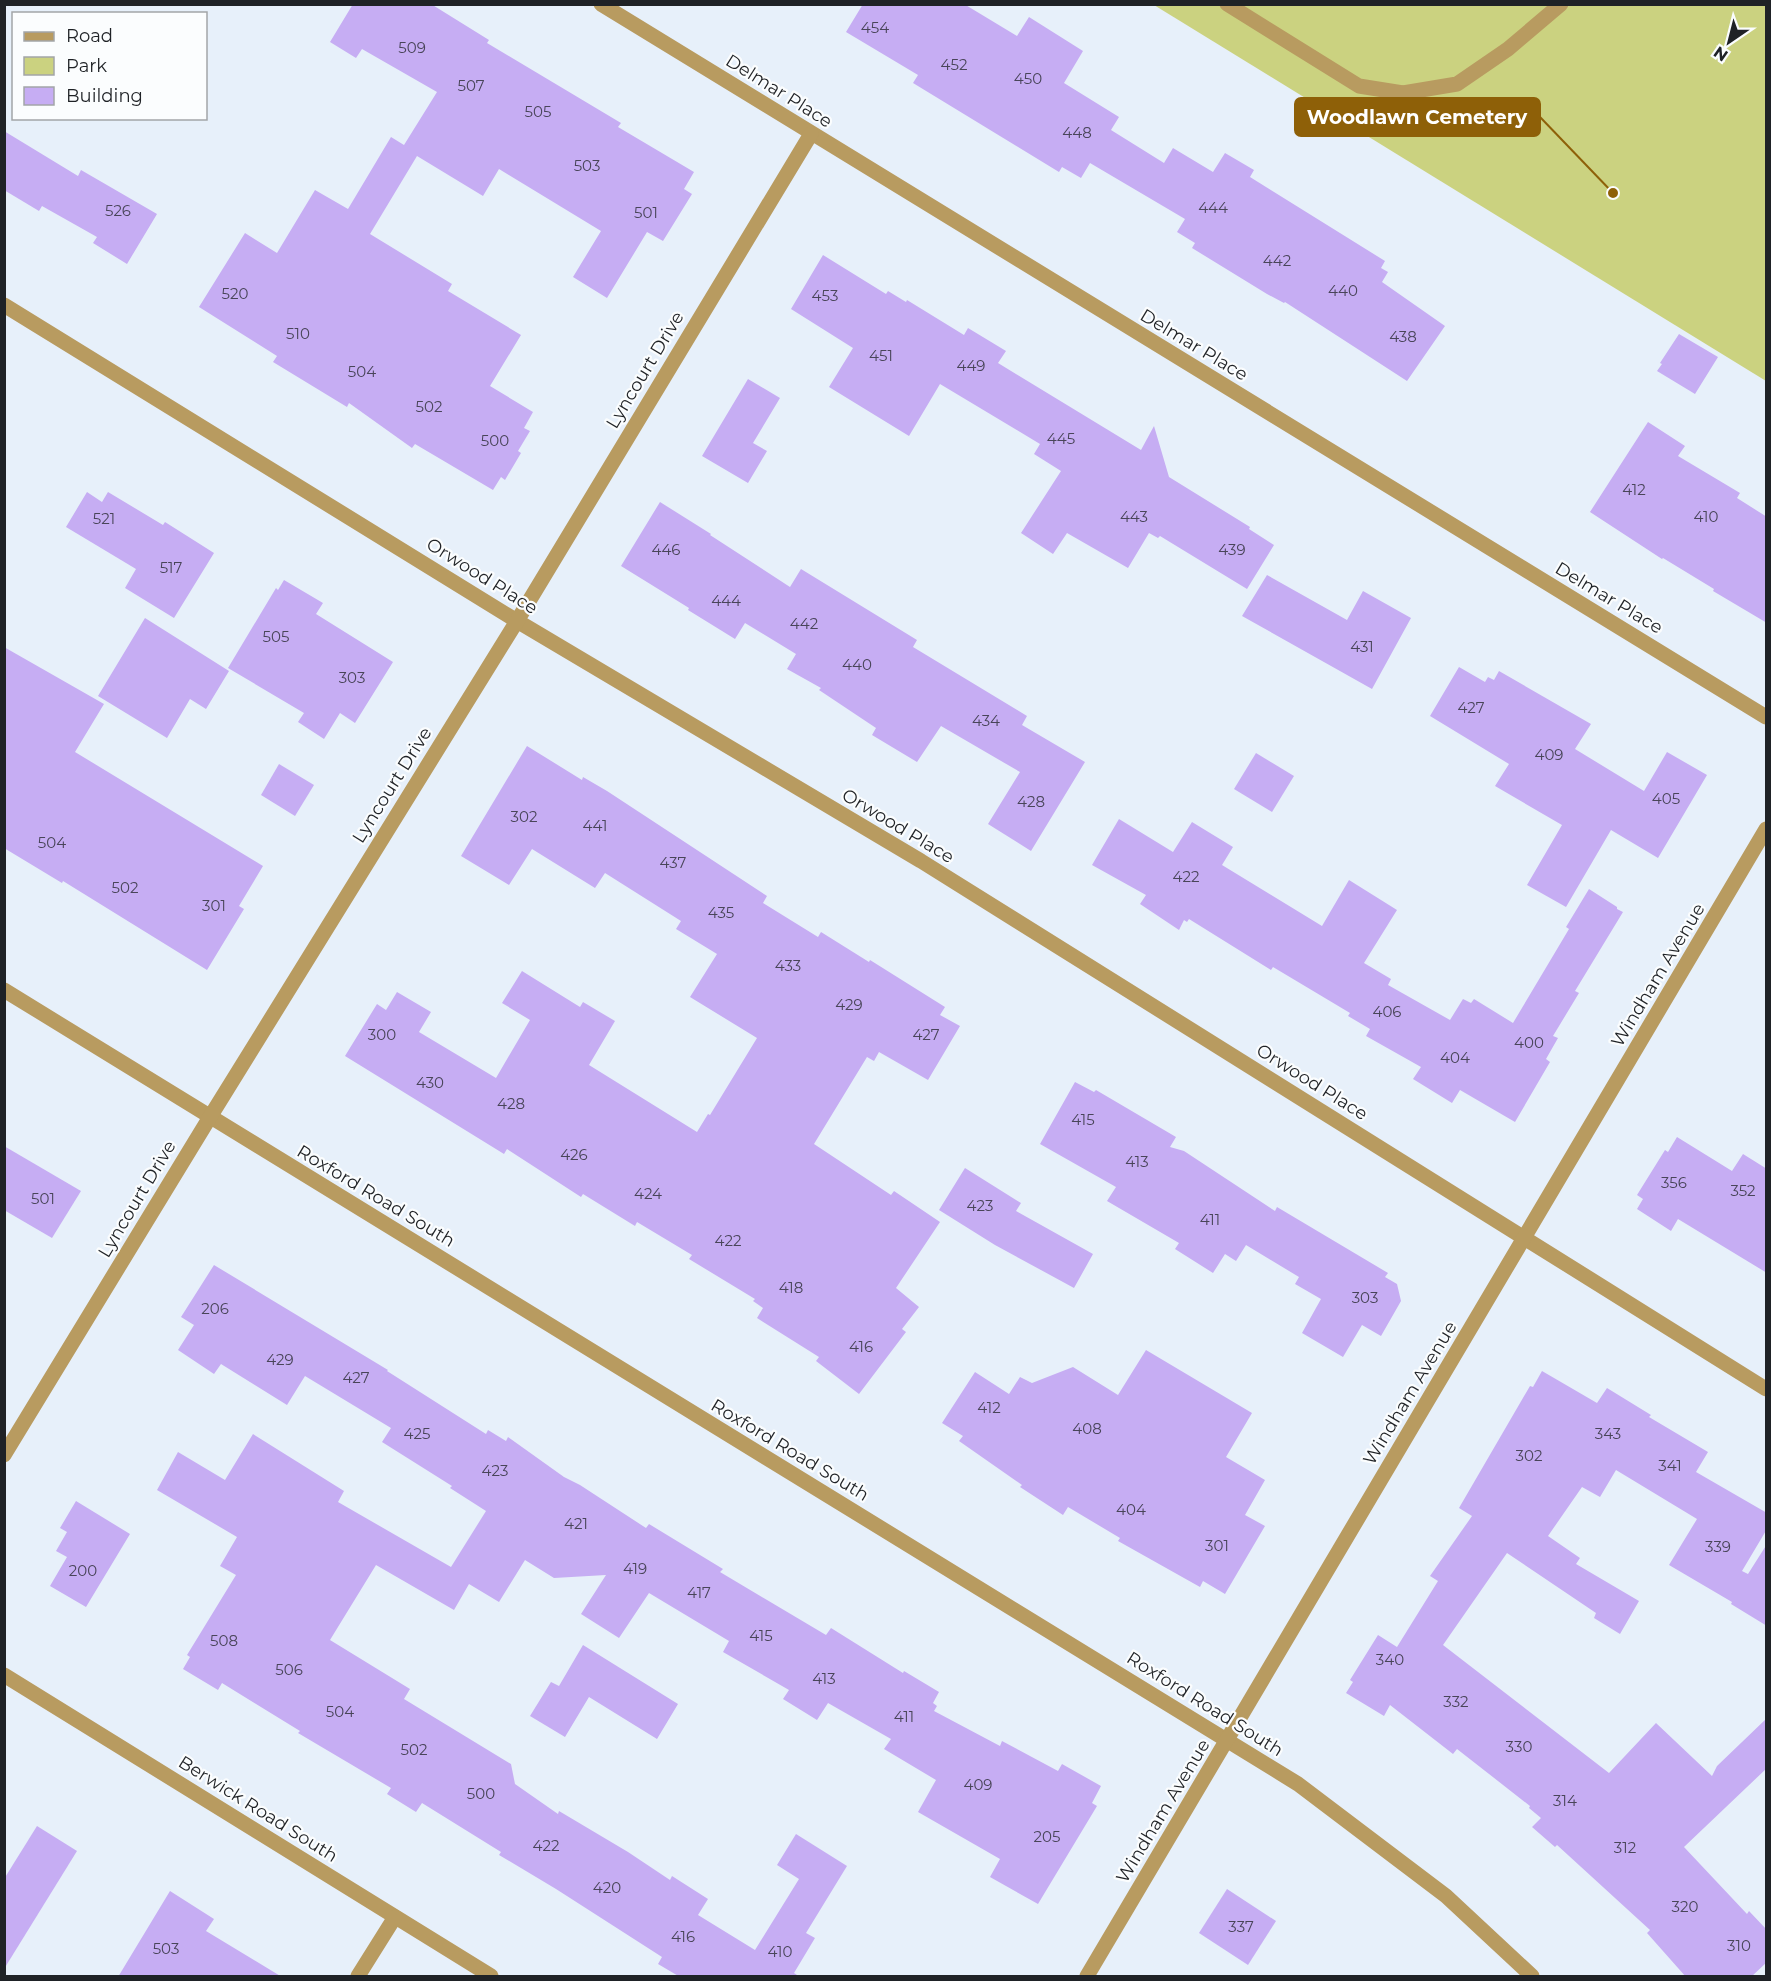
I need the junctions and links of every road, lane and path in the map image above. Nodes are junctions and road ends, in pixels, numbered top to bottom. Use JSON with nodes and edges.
{"nodes":[{"id":1,"x":601,"y":4,"type":"edge"},
{"id":2,"x":1227,"y":4,"type":"edge"},
{"id":3,"x":1561,"y":4,"type":"edge"},
{"id":4,"x":811,"y":134,"type":"junction"},
{"id":5,"x":4,"y":305,"type":"edge"},
{"id":6,"x":517,"y":621,"type":"junction"},
{"id":7,"x":1767,"y":717,"type":"edge"},
{"id":8,"x":1767,"y":829,"type":"edge"},
{"id":9,"x":4,"y":990,"type":"edge"},
{"id":10,"x":210,"y":1117,"type":"junction"},
{"id":11,"x":1525,"y":1238,"type":"junction"},
{"id":12,"x":1767,"y":1389,"type":"edge"},
{"id":13,"x":4,"y":1455,"type":"edge"},
{"id":14,"x":4,"y":1675,"type":"edge"},
{"id":15,"x":1227,"y":1741,"type":"junction"},
{"id":16,"x":395,"y":1917,"type":"junction"},
{"id":17,"x":358,"y":1977,"type":"edge"},
{"id":18,"x":491,"y":1977,"type":"edge"},
{"id":19,"x":1087,"y":1977,"type":"edge"},
{"id":20,"x":1532,"y":1977,"type":"edge"}],
"edges":[{"from":1,"to":4,"type":"street","name":"Delmar Place"},
{"from":2,"to":3,"type":"street"},
{"from":4,"to":6,"type":"street","name":"Lyncourt Drive"},
{"from":4,"to":7,"type":"street","name":"Delmar Place"},
{"from":5,"to":6,"type":"street","name":"Orwood Place"},
{"from":6,"to":10,"type":"street","name":"Lyncourt Drive"},
{"from":6,"to":11,"type":"street","name":"Orwood Place"},
{"from":8,"to":11,"type":"street","name":"Windham Avenue"},
{"from":9,"to":10,"type":"street","name":"Roxford Road South"},
{"from":10,"to":13,"type":"street","name":"Lyncourt Drive"},
{"from":10,"to":15,"type":"street","name":"Roxford Road South"},
{"from":11,"to":12,"type":"street","name":"Orwood Place"},
{"from":11,"to":15,"type":"street","name":"Windham Avenue"},
{"from":14,"to":16,"type":"street","name":"Berwick Road South"},
{"from":15,"to":19,"type":"street","name":"Windham Avenue"},
{"from":15,"to":20,"type":"street","name":"Roxford Road South"},
{"from":16,"to":17,"type":"street"},
{"from":16,"to":18,"type":"street","name":"Berwick Road South"}]}
